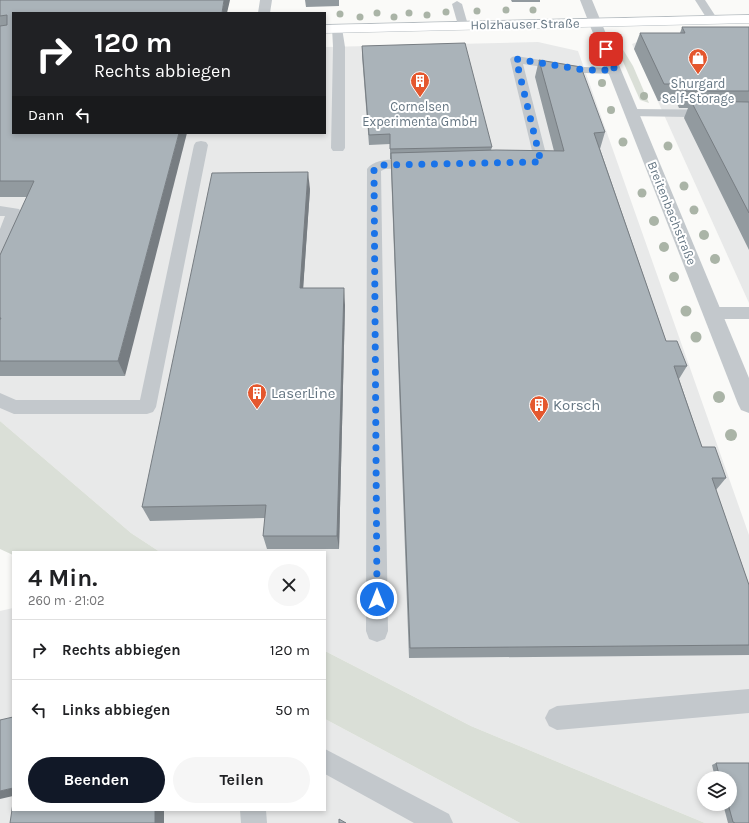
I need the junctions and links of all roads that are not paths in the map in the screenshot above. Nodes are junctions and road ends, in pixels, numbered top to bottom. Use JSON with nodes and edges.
{"nodes":[{"id":1,"x":266,"y":0,"type":"edge"},
{"id":2,"x":586,"y":0,"type":"edge"},
{"id":3,"x":700,"y":0,"type":"edge"},
{"id":4,"x":457,"y":4,"type":"dead end"},
{"id":5,"x":264,"y":12,"type":"edge"},
{"id":6,"x":749,"y":19,"type":"edge"},
{"id":7,"x":712,"y":20,"type":"junction"},
{"id":8,"x":595,"y":22,"type":"junction"},
{"id":9,"x":463,"y":25,"type":"junction"},
{"id":10,"x":331,"y":28,"type":"edge"},
{"id":11,"x":615,"y":70,"type":"junction"},
{"id":12,"x":632,"y":113,"type":"junction"},
{"id":13,"x":749,"y":114,"type":"edge"},
{"id":14,"x":201,"y":145,"type":"dead end"},
{"id":15,"x":338,"y":148,"type":"dead end"},
{"id":16,"x":517,"y":163,"type":"edge"},
{"id":17,"x":430,"y":164,"type":"edge"},
{"id":18,"x":0,"y":211,"type":"edge"},
{"id":19,"x":0,"y":248,"type":"edge"},
{"id":20,"x":712,"y":313,"type":"junction"},
{"id":21,"x":749,"y":313,"type":"edge"},
{"id":22,"x":0,"y":400,"type":"edge"},
{"id":23,"x":749,"y":404,"type":"edge"},
{"id":24,"x":377,"y":631,"type":"dead end"},
{"id":25,"x":749,"y":701,"type":"edge"},
{"id":26,"x":556,"y":718,"type":"dead end"},
{"id":27,"x":326,"y":762,"type":"edge"},
{"id":28,"x":254,"y":811,"type":"edge"},
{"id":29,"x":254,"y":823,"type":"edge"},
{"id":30,"x":440,"y":823,"type":"edge"}],
"edges":[{"from":1,"to":5,"type":"street"},
{"from":2,"to":8,"type":"street","name":"Breitenbachstraße"},
{"from":3,"to":7,"type":"lane"},
{"from":4,"to":9,"type":"lane"},
{"from":6,"to":7,"type":"main road","name":"Holzhauser Straße"},
{"from":7,"to":8,"type":"main road","name":"Holzhauser Straße"},
{"from":8,"to":9,"type":"main road","name":"Holzhauser Straße"},
{"from":8,"to":11,"type":"street","name":"Breitenbachstraße"},
{"from":9,"to":10,"type":"main road","name":"Holzhauser Straße"},
{"from":10,"to":15,"type":"lane"},
{"from":11,"to":12,"type":"street","name":"Breitenbachstraße"},
{"from":11,"to":16,"type":"lane"},
{"from":12,"to":13,"type":"lane"},
{"from":12,"to":20,"type":"street","name":"Breitenbachstraße"},
{"from":14,"to":22,"type":"lane"},
{"from":17,"to":24,"type":"lane"},
{"from":18,"to":19,"type":"lane"},
{"from":20,"to":21,"type":"lane"},
{"from":20,"to":23,"type":"street","name":"Breitenbachstraße"},
{"from":25,"to":26,"type":"lane"},
{"from":27,"to":30,"type":"lane"},
{"from":28,"to":29,"type":"lane"}]}
